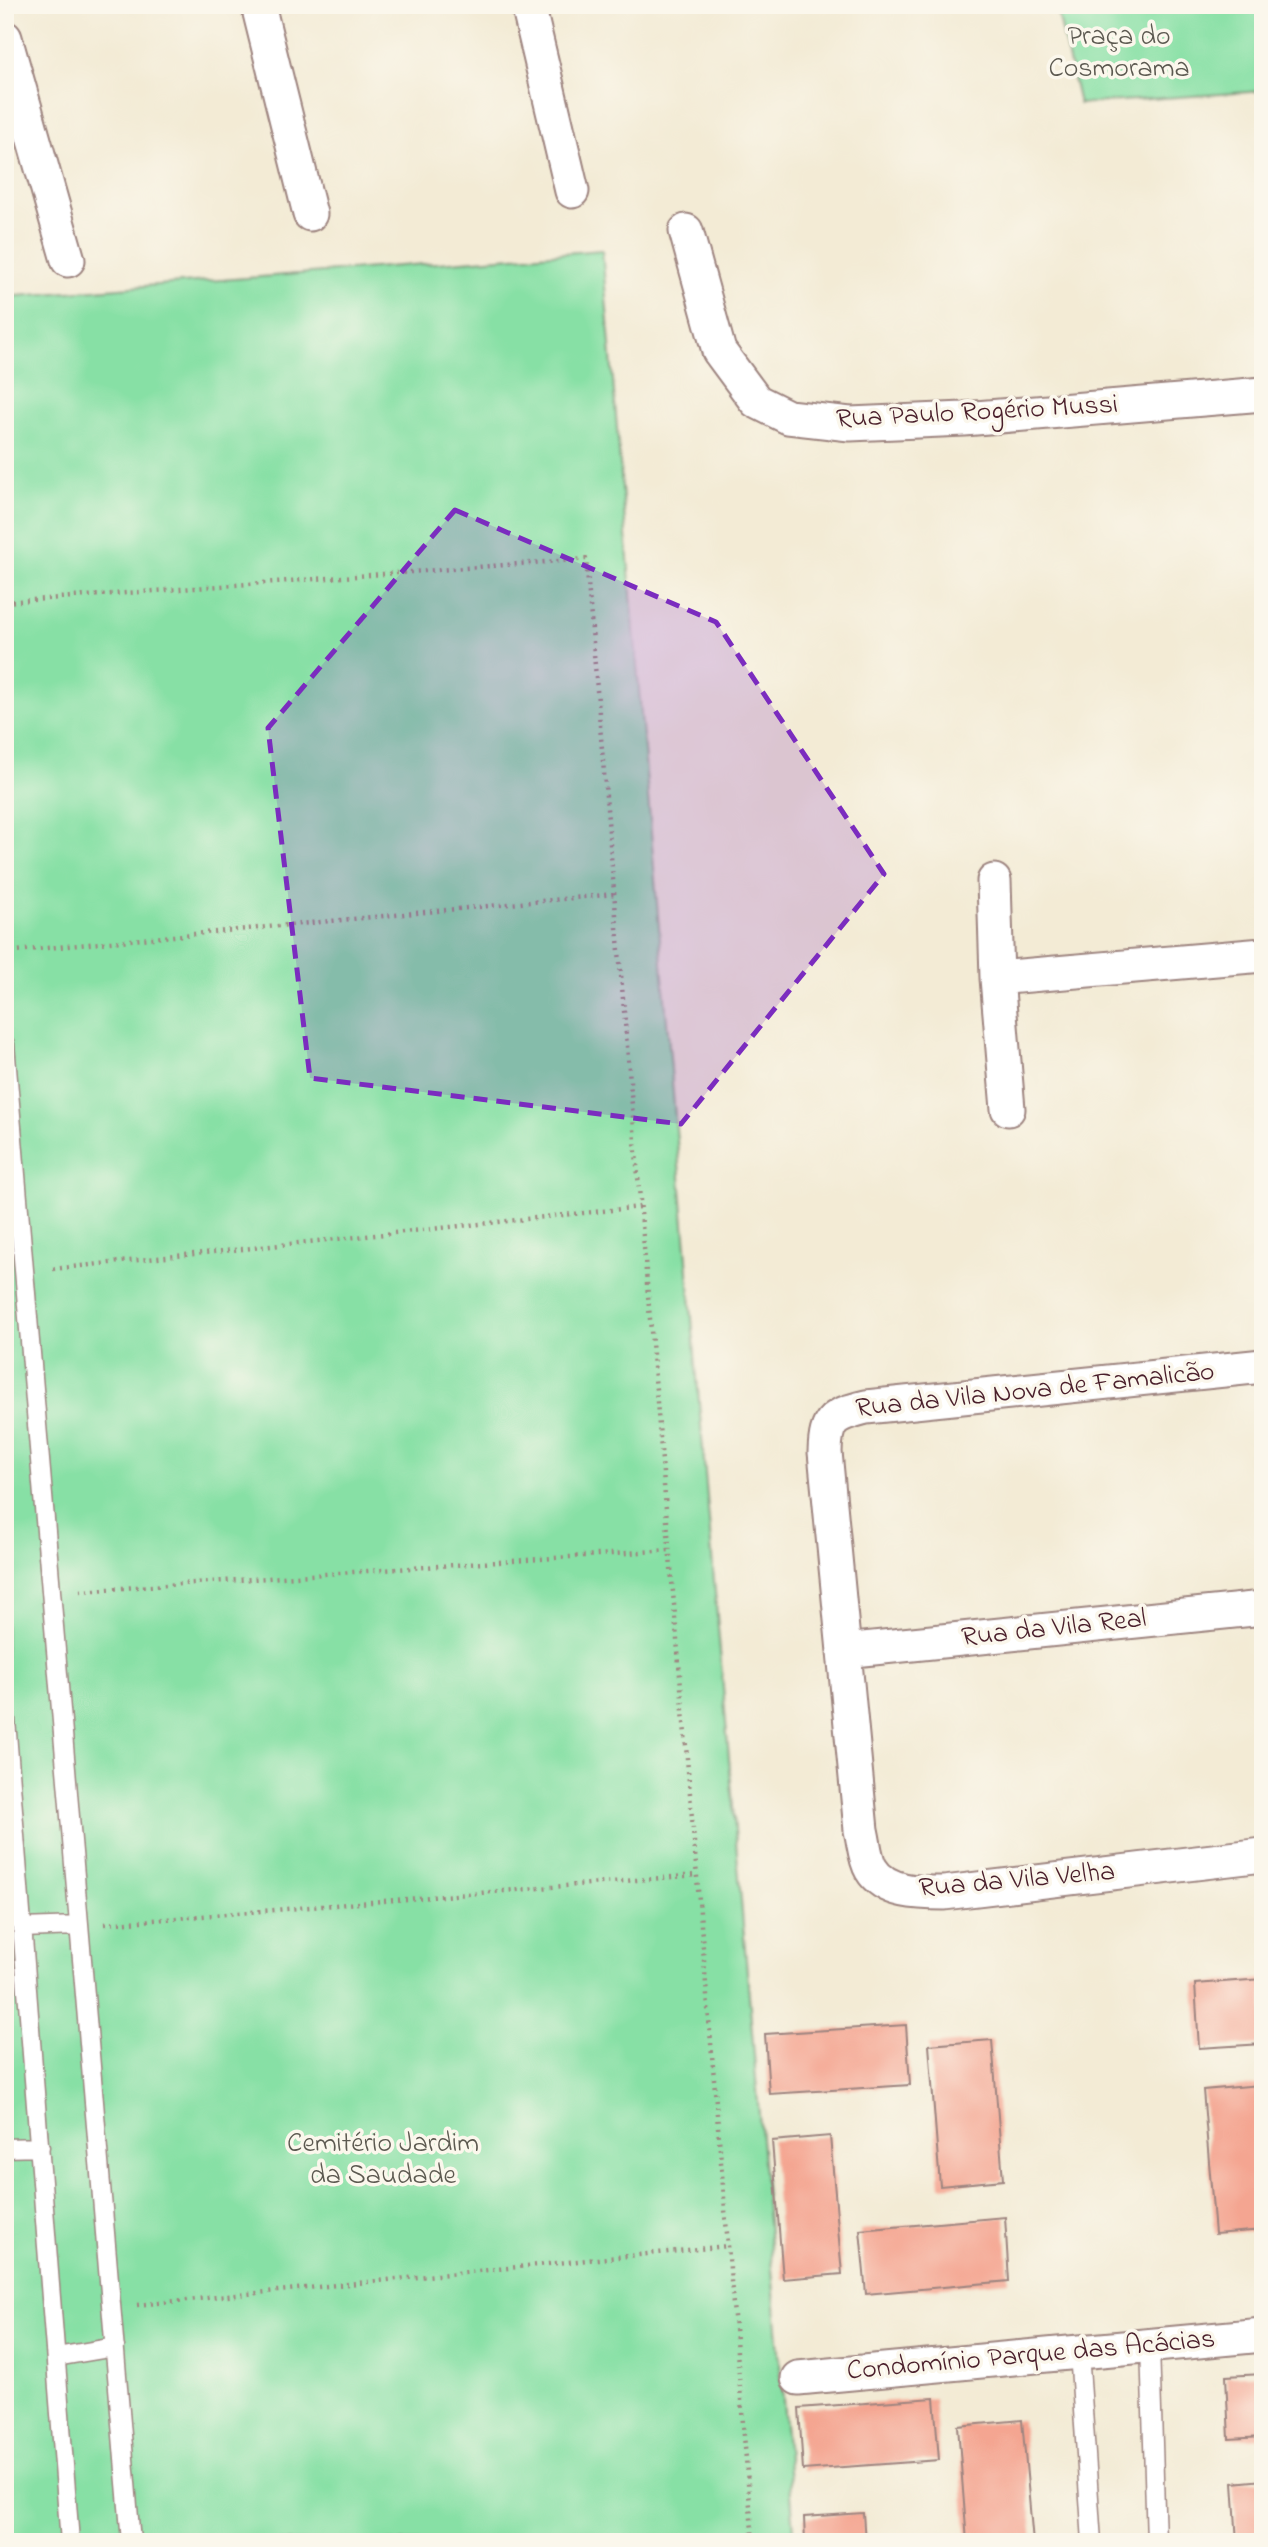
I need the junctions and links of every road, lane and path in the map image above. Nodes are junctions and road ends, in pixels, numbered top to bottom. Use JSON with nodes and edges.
{"nodes":[{"id":1,"x":258,"y":5,"type":"edge"},
{"id":2,"x":528,"y":5,"type":"edge"},
{"id":3,"x":5,"y":38,"type":"edge"},
{"id":4,"x":14,"y":108,"type":"edge"},
{"id":5,"x":572,"y":191,"type":"dead end"},
{"id":6,"x":310,"y":214,"type":"dead end"},
{"id":7,"x":686,"y":230,"type":"dead end"},
{"id":8,"x":68,"y":260,"type":"dead end"},
{"id":9,"x":1263,"y":394,"type":"edge"},
{"id":10,"x":5,"y":602,"type":"edge"},
{"id":11,"x":994,"y":881,"type":"dead end"},
{"id":12,"x":615,"y":894,"type":"junction"},
{"id":13,"x":5,"y":952,"type":"edge"},
{"id":14,"x":1263,"y":955,"type":"edge"},
{"id":15,"x":997,"y":978,"type":"junction"},
{"id":16,"x":5,"y":1044,"type":"edge"},
{"id":17,"x":1008,"y":1109,"type":"dead end"},
{"id":18,"x":640,"y":1208,"type":"junction"},
{"id":19,"x":24,"y":1272,"type":"junction"},
{"id":20,"x":1263,"y":1366,"type":"edge"},
{"id":21,"x":670,"y":1550,"type":"junction"},
{"id":22,"x":51,"y":1593,"type":"junction"},
{"id":23,"x":1263,"y":1608,"type":"edge"},
{"id":24,"x":844,"y":1651,"type":"junction"},
{"id":25,"x":5,"y":1707,"type":"edge"},
{"id":26,"x":1263,"y":1855,"type":"edge"},
{"id":27,"x":697,"y":1875,"type":"junction"},
{"id":28,"x":79,"y":1926,"type":"junction"},
{"id":29,"x":22,"y":1927,"type":"junction"},
{"id":30,"x":40,"y":2147,"type":"junction"},
{"id":31,"x":5,"y":2148,"type":"edge"},
{"id":32,"x":728,"y":2246,"type":"junction"},
{"id":33,"x":111,"y":2308,"type":"junction"},
{"id":34,"x":1263,"y":2334,"type":"edge"},
{"id":35,"x":1150,"y":2345,"type":"junction"},
{"id":36,"x":115,"y":2347,"type":"junction"},
{"id":37,"x":1079,"y":2352,"type":"junction"},
{"id":38,"x":56,"y":2357,"type":"junction"},
{"id":39,"x":798,"y":2378,"type":"dead end"},
{"id":40,"x":70,"y":2542,"type":"edge"},
{"id":41,"x":131,"y":2542,"type":"edge"},
{"id":42,"x":753,"y":2542,"type":"edge"},
{"id":43,"x":1091,"y":2542,"type":"edge"},
{"id":44,"x":1156,"y":2542,"type":"edge"}],
"edges":[{"from":1,"to":6,"type":"street"},
{"from":2,"to":5,"type":"street"},
{"from":3,"to":4,"type":"street"},
{"from":4,"to":8,"type":"street"},
{"from":7,"to":9,"type":"street","name":"Rua Paulo Rogério Mussi"},
{"from":10,"to":12,"type":"path"},
{"from":11,"to":15,"type":"street"},
{"from":12,"to":13,"type":"path"},
{"from":12,"to":18,"type":"path"},
{"from":14,"to":15,"type":"street"},
{"from":15,"to":17,"type":"street"},
{"from":16,"to":19,"type":"lane"},
{"from":18,"to":19,"type":"path"},
{"from":18,"to":21,"type":"path"},
{"from":19,"to":22,"type":"lane"},
{"from":20,"to":24,"type":"street","name":"Rua da Vila Nova de Famalicão"},
{"from":21,"to":22,"type":"path"},
{"from":21,"to":27,"type":"path"},
{"from":22,"to":28,"type":"lane"},
{"from":23,"to":24,"type":"street","name":"Rua da Vila Real"},
{"from":24,"to":26,"type":"street","name":"Rua da Vila Velha"},
{"from":25,"to":29,"type":"lane"},
{"from":27,"to":28,"type":"path"},
{"from":27,"to":32,"type":"path"},
{"from":28,"to":29,"type":"lane"},
{"from":28,"to":33,"type":"lane"},
{"from":29,"to":30,"type":"lane"},
{"from":30,"to":31,"type":"lane"},
{"from":30,"to":38,"type":"lane"},
{"from":32,"to":33,"type":"path"},
{"from":32,"to":42,"type":"path"},
{"from":33,"to":36,"type":"lane"},
{"from":34,"to":35,"type":"street","name":"Condomínio Parque das Acácias"},
{"from":35,"to":37,"type":"street","name":"Condomínio Parque das Acácias"},
{"from":35,"to":44,"type":"lane"},
{"from":36,"to":38,"type":"lane"},
{"from":36,"to":41,"type":"lane"},
{"from":37,"to":39,"type":"street","name":"Condomínio Parque das Acácias"},
{"from":37,"to":43,"type":"lane"},
{"from":38,"to":40,"type":"lane"}]}
